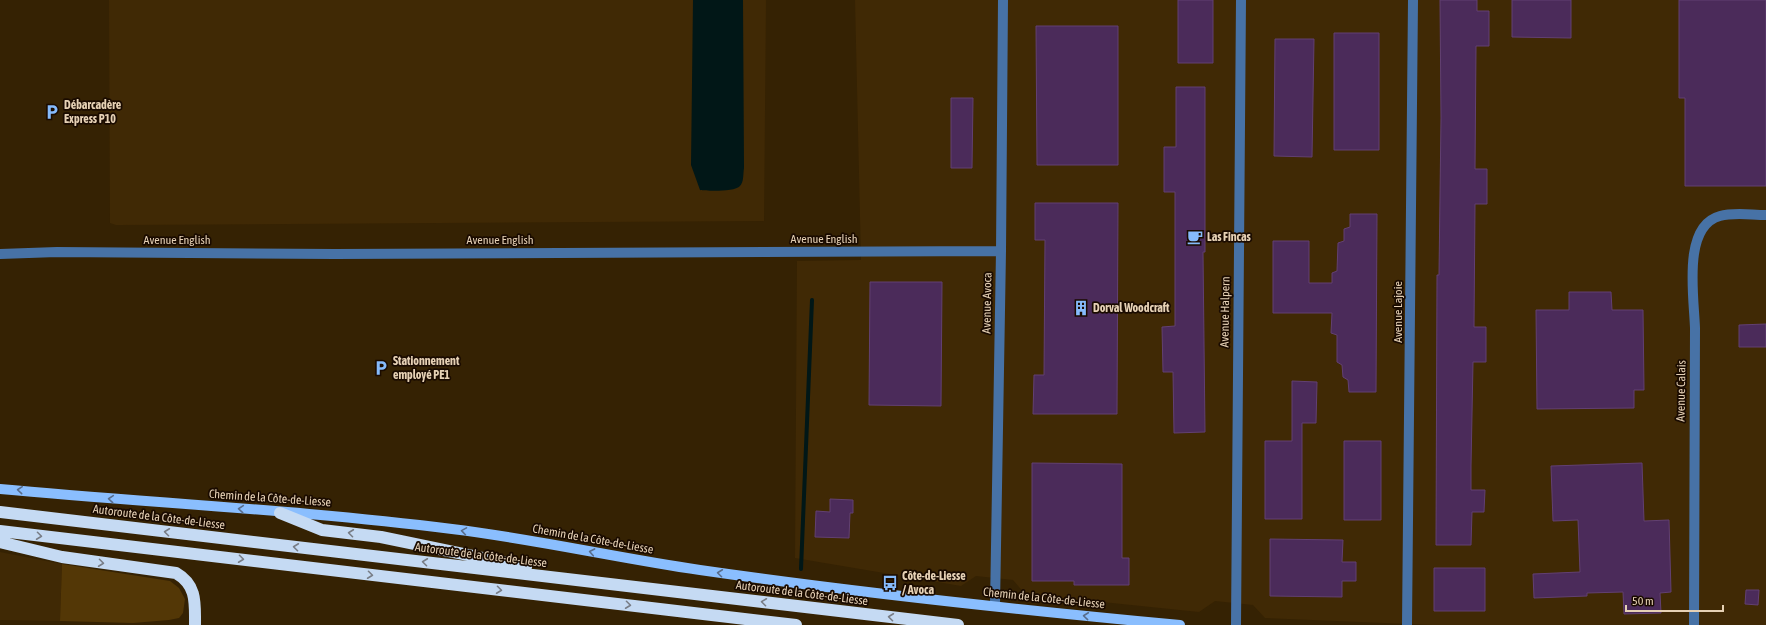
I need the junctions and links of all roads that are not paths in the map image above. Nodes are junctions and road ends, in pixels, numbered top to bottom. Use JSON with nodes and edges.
{"nodes":[{"id":1,"x":1003,"y":0,"type":"edge"},
{"id":2,"x":1241,"y":0,"type":"edge"},
{"id":3,"x":1413,"y":0,"type":"edge"},
{"id":4,"x":1766,"y":215,"type":"edge"},
{"id":5,"x":1001,"y":251,"type":"junction"},
{"id":6,"x":0,"y":254,"type":"edge"},
{"id":7,"x":0,"y":489,"type":"edge"},
{"id":8,"x":0,"y":512,"type":"edge"},
{"id":9,"x":280,"y":513,"type":"junction"},
{"id":10,"x":0,"y":531,"type":"edge"},
{"id":11,"x":0,"y":542,"type":"edge"},
{"id":12,"x":603,"y":583,"type":"junction"},
{"id":13,"x":995,"y":606,"type":"junction"},
{"id":14,"x":195,"y":625,"type":"edge"},
{"id":15,"x":796,"y":625,"type":"edge"},
{"id":16,"x":958,"y":625,"type":"edge"},
{"id":17,"x":1180,"y":625,"type":"edge"},
{"id":18,"x":1236,"y":625,"type":"edge"},
{"id":19,"x":1407,"y":625,"type":"edge"},
{"id":20,"x":1694,"y":625,"type":"edge"}],
"edges":[{"from":1,"to":5,"type":"street","name":"Avenue Avoca"},
{"from":2,"to":18,"type":"street","name":"Avenue Halpern"},
{"from":3,"to":19,"type":"street","name":"Avenue Lajoie"},
{"from":4,"to":20,"type":"street","name":"Avenue Calais"},
{"from":5,"to":6,"type":"street","name":"Avenue English"},
{"from":5,"to":13,"type":"street","name":"Avenue Avoca"},
{"from":9,"to":7,"type":"main road","name":"Chemin de la Côte-de-Liesse","one_way":true},
{"from":12,"to":8,"type":"highway","name":"Autoroute de la Côte-de-Liesse","one_way":true},
{"from":12,"to":9,"type":"highway","one_way":true},
{"from":13,"to":9,"type":"main road","name":"Chemin de la Côte-de-Liesse","one_way":true},
{"from":10,"to":15,"type":"highway","one_way":true},
{"from":11,"to":14,"type":"highway","one_way":true},
{"from":16,"to":12,"type":"highway","name":"Autoroute de la Côte-de-Liesse","one_way":true},
{"from":17,"to":13,"type":"main road","name":"Chemin de la Côte-de-Liesse","one_way":true}]}
